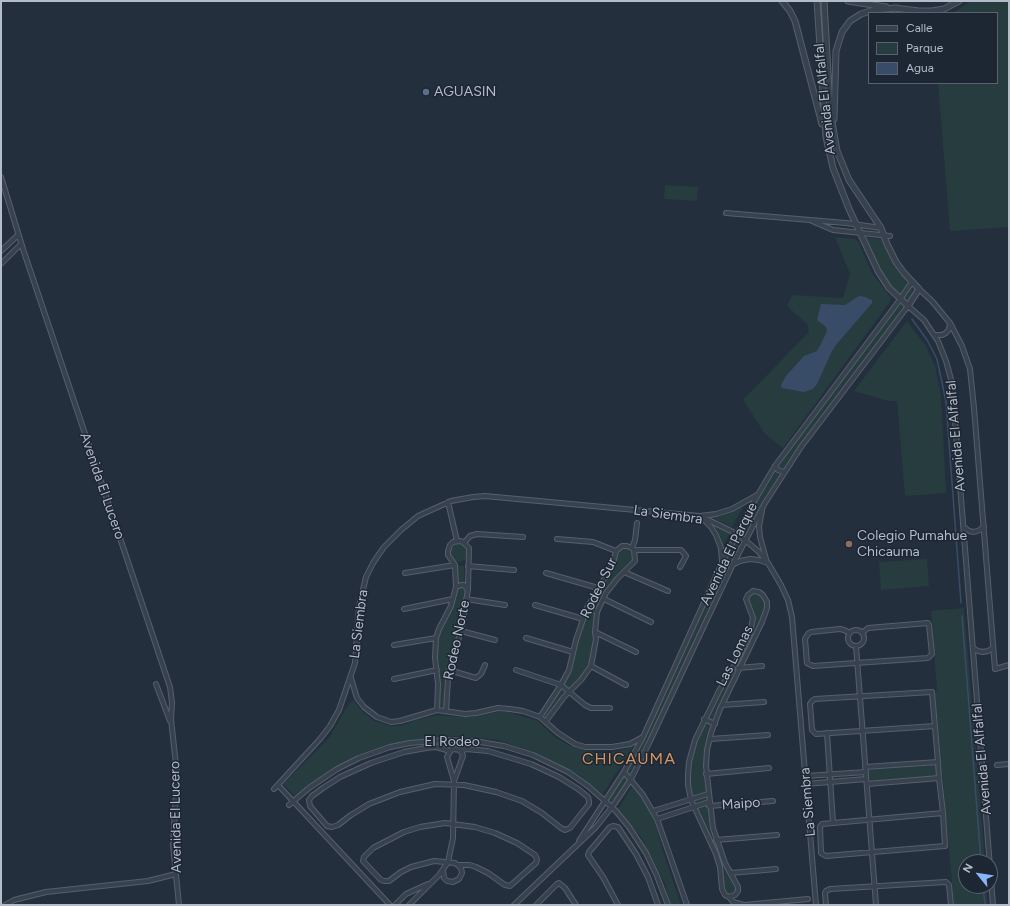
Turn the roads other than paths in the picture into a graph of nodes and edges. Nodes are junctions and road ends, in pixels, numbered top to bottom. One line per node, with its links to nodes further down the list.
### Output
1 (782, 1): 8 (street)
2 (817, 1): 8 (street, Avenida El Alfalfal)
3 (824, 1): 7 (street, Avenida El Alfalfal)
4 (848, 1): 6 (street)
5 (959, 1): 6 (street)
6 (897, 8): 7 (street)
7 (834, 134): 13 (street, Avenida El Alfalfal)
8 (826, 137): 12 (street, Avenida El Alfalfal)
9 (1, 177): 14 (street, Avenida El Lucero)
10 (726, 212): 11 (street)
11 (808, 220): 12 (street); 15 (street)
12 (856, 224): 13 (street); 15 (street, Avenida El Alfalfal)
13 (881, 228): 16 (street, Avenida El Alfalfal)
14 (18, 234): 18 (street, Avenida El Lucero); 19 (street)
15 (860, 234): 16 (street); 23 (street, Avenida El Alfalfal)
16 (883, 236): 17 (street); 21 (street, Avenida El Alfalfal)
17 (890, 236)
18 (21, 244): 20 (street); 114 (street, Avenida El Lucero)
19 (1, 251)
20 (1, 264)
21 (912, 282): 22 (street, Avenida El Alfalfal); 23 (street, Avenida El Parque)
22 (919, 289): 24 (street); 25 (street, Avenida El Alfalfal)
23 (900, 299): 24 (street, Avenida El Alfalfal); 27 (street, Avenida El Parque)
24 (908, 306): 26 (street, Avenida El Alfalfal); 28 (street, Avenida El Parque)
25 (950, 323): 26 (street); 38 (street, Avenida El Alfalfal)
26 (935, 335): 39 (street, Avenida El Alfalfal)
27 (844, 376): 28 (street); 29 (street, Avenida El Parque)
28 (851, 382): 30 (street, Avenida El Parque)
29 (793, 440): 30 (street); 31 (street, Avenida El Parque)
30 (801, 447): 32 (street, Avenida El Parque)
31 (775, 466): 32 (street); 33 (street, Avenida El Parque)
32 (784, 472): 35 (street, Avenida El Parque)
33 (758, 495): 36 (street); 40 (street, Avenida El Parque)
34 (448, 502): 36 (street, La Siembra); 44 (street); 95 (street, La Siembra)
35 (762, 507): 43 (street, Avenida El Parque); 49 (street)
36 (700, 516): 40 (street, La Siembra); 48 (street)
37 (637, 523): 46 (street)
38 (984, 526): 39 (street); 82 (street, Avenida El Alfalfal)
39 (963, 527): 81 (street, Avenida El Alfalfal)
40 (737, 534): 43 (street, La Siembra); 48 (street, Avenida El Parque)
41 (523, 537): 45 (street)
42 (557, 539): 47 (street)
43 (745, 540): 49 (street, La Siembra); 50 (street, Avenida El Parque)
44 (457, 541): 45 (street); 51 (street, Rodeo Norte)
45 (464, 543): 52 (street, Rodeo Norte)
46 (633, 549): 47 (street, Rodeo Sur); 53 (street); 55 (street, Rodeo Sur)
47 (616, 551): 59 (street, Rodeo Sur)
48 (722, 563): 118 (street, Avenida El Parque)
49 (768, 563): 50 (street); 130 (street, La Siembra)
50 (733, 564): 132 (street, Avenida El Parque)
51 (455, 565): 56 (street); 58 (street, Rodeo Norte)
52 (468, 566): 54 (street); 60 (street, Rodeo Norte)
53 (680, 567)
54 (514, 570)
55 (624, 572): 61 (street); 64 (street, Rodeo Sur)
56 (405, 573)
57 (546, 573): 59 (street)
58 (456, 587): 60 (street); 62 (street, Rodeo Norte)
59 (598, 588): 67 (street, Rodeo Sur)
60 (468, 589): 63 (street, Rodeo Norte)
61 (668, 591)
62 (453, 599): 68 (street); 76 (street, Rodeo Norte)
63 (466, 599): 65 (street); 72 (street, Rodeo Norte)
64 (604, 599): 69 (street, Rodeo Sur); 71 (street)
65 (505, 605)
66 (535, 605): 70 (street)
67 (587, 608): 69 (street); 70 (street, Rodeo Sur)
68 (404, 609)
69 (598, 612): 73 (street, Rodeo Sur)
70 (583, 619): 83 (street, Rodeo Sur)
71 (651, 622)
72 (461, 631): 78 (street); 93 (street, Rodeo Norte)
73 (595, 632): 84 (street); 88 (street, Rodeo Sur)
74 (850, 633): 75 (street); 80 (street); 85 (street)
75 (862, 633): 80 (street); 85 (street)
76 (436, 638): 79 (street); 92 (street, Rodeo Norte)
77 (526, 638): 83 (street)
78 (495, 640)
79 (394, 645)
80 (856, 646): 85 (street)
81 (973, 648): 82 (street); 184 (street, Avenida El Alfalfal)
82 (993, 648): 86 (street, Avenida El Alfalfal)
83 (573, 652): 100 (street, Rodeo Sur)
84 (636, 652)
85 (858, 663): 103 (street)
86 (1009, 664)
87 (485, 665): 93 (street)
88 (591, 666): 101 (street); 102 (street, Rodeo Sur)
89 (734, 666): 91 (street); 91 (street, Las Lomas); 110 (street, Las Lomas)
90 (762, 666): 91 (street)
91 (739, 668): 105 (street, Las Lomas)
92 (437, 670): 96 (street, Rodeo Norte); 98 (street)
93 (450, 670): 97 (street, Rodeo Norte)
94 (516, 670): 100 (street)
95 (351, 677): 107 (street, El Rodeo); 137 (street, La Siembra)
96 (438, 677): 97 (street); 107 (street, Rodeo Norte)
97 (448, 677): 108 (street, Rodeo Norte)
98 (394, 679)
99 (156, 684): 114 (street, Avenida El Lucero)
100 (561, 685): 102 (street); 109 (street, Rodeo Sur)
101 (626, 685)
102 (570, 691): 106 (street); 111 (street, Rodeo Sur)
103 (860, 696): 113 (street); 115 (street); 116 (street)
104 (764, 702): 105 (street)
105 (722, 705): 112 (street, Las Lomas)
106 (610, 708)
107 (437, 710): 108 (street, El Rodeo)
108 (446, 711): 109 (street, El Rodeo)
109 (540, 717): 111 (street, El Rodeo)
110 (704, 719): 112 (street); 140 (street, Las Lomas)
111 (546, 721): 118 (street, El Rodeo)
112 (715, 724): 119 (street, Las Lomas)
113 (935, 726): 115 (street); 122 (street)
114 (172, 730): 163 (street, Avenida El Lucero)
115 (863, 731): 116 (street); 126 (street)
116 (828, 733): 129 (street)
117 (768, 735): 119 (street)
118 (643, 737): 127 (street, Avenida El Parque)
119 (710, 739): 128 (street, Las Lomas)
120 (450, 751): 121 (street); 134 (street); 134 (street)
121 (460, 751): 134 (street); 134 (street)
122 (938, 762): 126 (street); 131 (street)
123 (1009, 764): 124 (street)
124 (997, 765)
125 (769, 768): 128 (street)
126 (866, 770): 129 (street); 133 (street)
127 (624, 772): 132 (street); 141 (street, Avenida El Parque)
128 (706, 774): 139 (street, Las Lomas)
129 (830, 775): 130 (street); 135 (street)
130 (806, 776): 136 (street, La Siembra)
131 (939, 778): 133 (street); 148 (street)
132 (631, 779): 146 (street, Avenida El Parque); 147 (street)
133 (866, 781): 135 (street); 150 (street)
134 (454, 782): 152 (street)
135 (830, 782): 136 (street); 151 (street)
136 (806, 784): 180 (street, La Siembra)
137 (278, 785): 138 (street, La Siembra); 143 (street)
138 (274, 789)
139 (708, 794): 140 (street); 144 (street, Las Lomas)
140 (691, 800): 145 (street, Las Lomas); 147 (street)
141 (605, 801): 143 (street, El Rodeo); 146 (street, El Rodeo); 155 (street, Avenida El Parque)
142 (773, 801): 144 (street, Maipo)
143 (291, 803): 170 (street)
144 (709, 804): 145 (street); 154 (street, Las Lomas)
145 (694, 807): 149 (street); 157 (street, Las Lomas)
146 (612, 808): 155 (street, Avenida El Parque); 178 (street, El Rodeo)
147 (653, 811): 149 (street)
148 (942, 813): 150 (street); 156 (street)
149 (657, 819): 179 (street)
150 (869, 820): 151 (street); 156 (street)
151 (833, 823): 156 (street)
152 (453, 824): 158 (street); 158 (street); 159 (street)
153 (777, 834): 154 (street)
154 (716, 840): 157 (street, Las Lomas)
155 (576, 844): 173 (street, Avenida El Parque)
156 (872, 852): 165 (street)
157 (718, 853): 162 (street, Las Lomas); 166 (street, Las Lomas)
158 (448, 862): 159 (street); 161 (street)
159 (458, 865): 161 (street)
160 (776, 869): 162 (street)
161 (442, 870): 164 (street)
162 (731, 873): 166 (street, Las Lomas)
163 (176, 874): 168 (street); 169 (street, Avenida El Lucero)
164 (432, 882): 171 (street); 172 (street)
165 (874, 887): 181 (street); 182 (street); 183 (street)
166 (729, 897): 167 (street)
167 (808, 899)
168 (5, 905)
169 (179, 905)
170 (390, 905)
171 (395, 905)
172 (409, 905)
173 (514, 905)
174 (536, 905): 175 (street)
175 (576, 905)
176 (618, 905): 177 (street)
177 (658, 905)
178 (668, 905)
179 (687, 905)
180 (816, 905)
181 (826, 905)
182 (876, 905)
183 (951, 905)
184 (994, 905)

